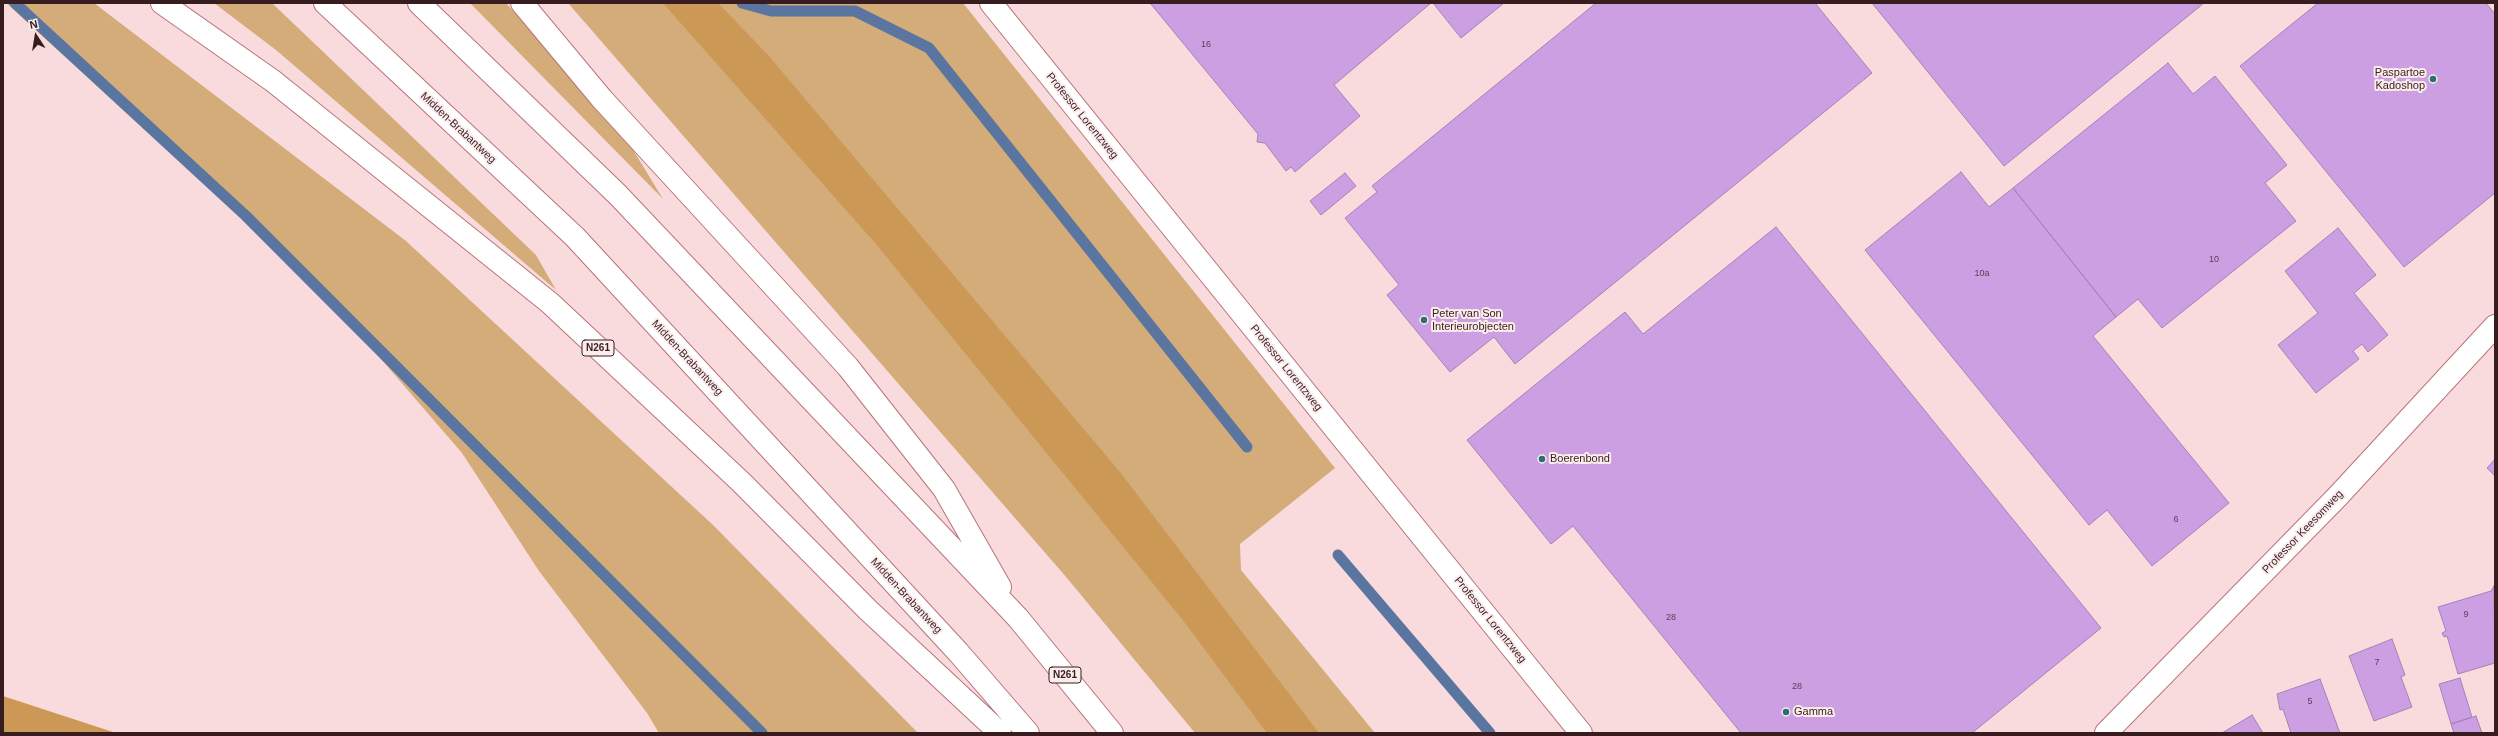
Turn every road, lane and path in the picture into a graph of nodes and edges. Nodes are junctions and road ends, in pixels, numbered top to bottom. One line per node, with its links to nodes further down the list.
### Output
1 (162, 3): 8 (main road, N261)
2 (325, 3): 9 (main road, Midden-Brabantweg)
3 (419, 3): 7 (main road, N261)
4 (522, 3): 7 (main road, N261)
5 (991, 3): 11 (main road, Professor Lorentzweg)
6 (2495, 326): 12 (main road, Professor Keesomweg)
7 (1018, 618): 10 (main road, N261)
8 (1000, 733)
9 (1028, 733)
10 (1112, 733)
11 (1582, 733)
12 (2106, 733)

